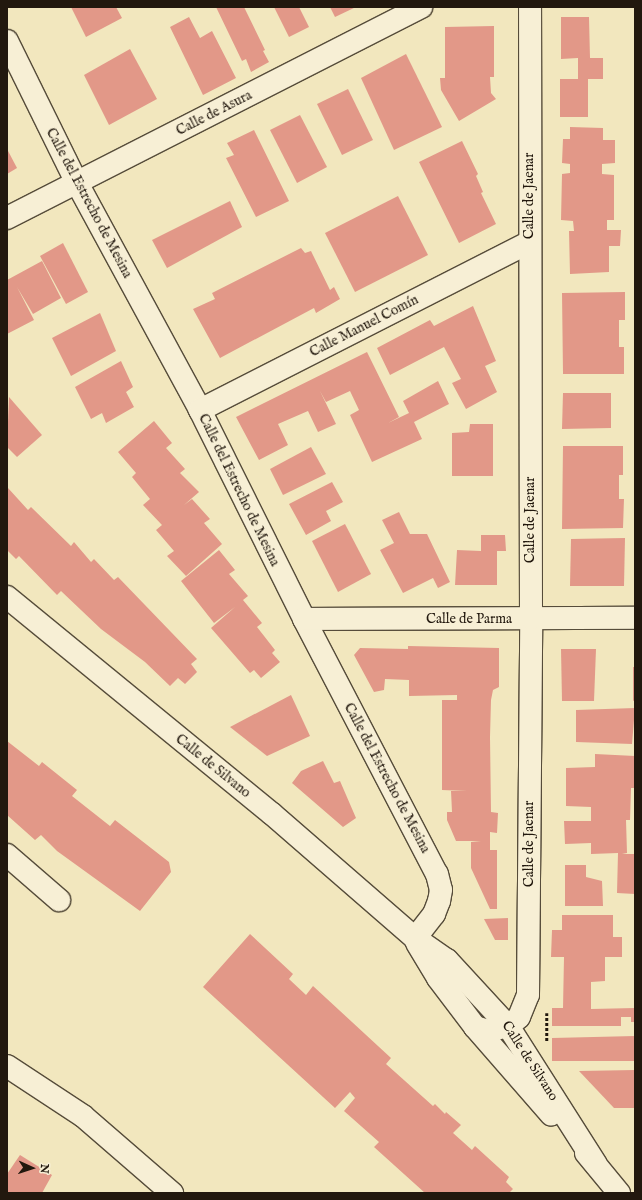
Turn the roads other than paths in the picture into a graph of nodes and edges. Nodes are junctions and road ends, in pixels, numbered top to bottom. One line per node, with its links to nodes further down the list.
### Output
1 (421, 7): 4 (street, Calle de Asura)
2 (530, 7): 6 (street, Calle de Jaenar)
3 (7, 42): 4 (street, Calle del Estrecho de Mesina)
4 (77, 183): 5 (street, Calle de Asura); 7 (street, Calle del Estrecho de Mesina)
5 (7, 218)
6 (528, 243): 7 (street, Calle Manuel Comín); 9 (street, Calle de Jaenar)
7 (200, 410): 11 (street, Calle del Estrecho de Mesina)
8 (7, 597): 14 (street, Calle de Silvano)
9 (531, 618): 10 (street, Calle de Parma); 11 (street, Calle de Parma); 15 (street, Calle de Jaenar)
10 (635, 618)
11 (304, 619): 14 (street, Calle del Estrecho de Mesina)
12 (7, 856): 13 (street)
13 (59, 900)
14 (415, 938): 15 (street, Calle de Silvano); 16 (street, Calle de Silvano)
15 (508, 1026): 16 (street); 18 (street, Calle de Silvano)
16 (475, 1027): 18 (street, Calle de Silvano)
17 (7, 1066): 19 (street)
18 (596, 1164): 21 (street, Calle de Silvano)
19 (151, 1185): 20 (street)
20 (172, 1193)
21 (619, 1193)

